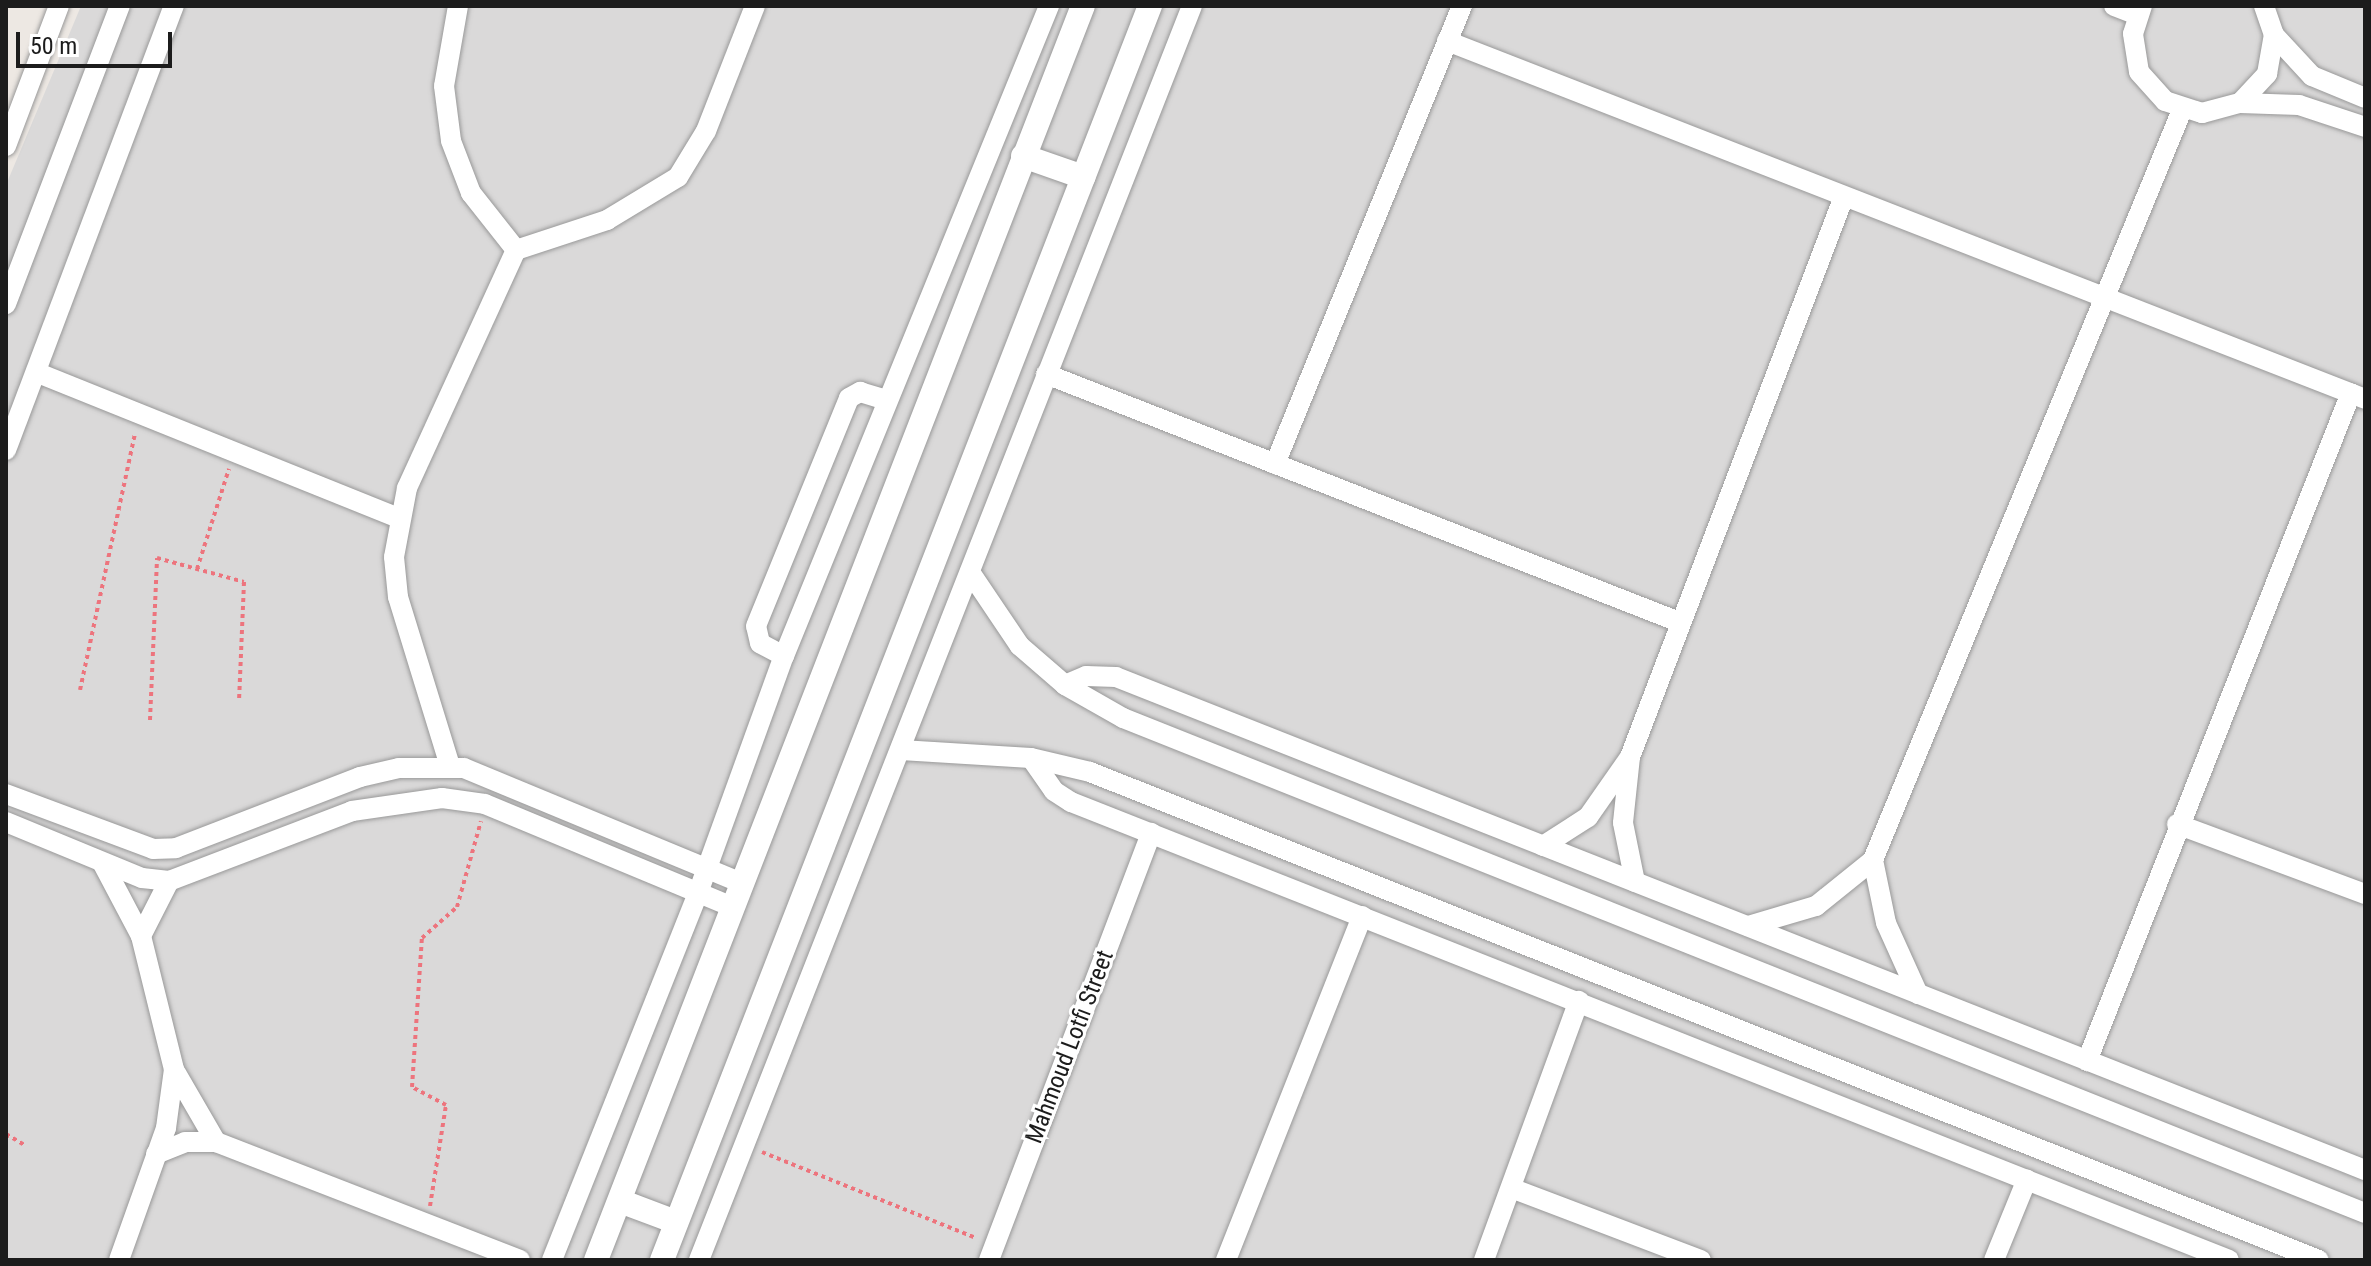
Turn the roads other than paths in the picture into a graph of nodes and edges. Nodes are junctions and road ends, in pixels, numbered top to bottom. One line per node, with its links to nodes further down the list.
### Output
1 (59, 6): 20 (street)
2 (120, 6): 25 (street)
3 (174, 6): 28 (street)
4 (458, 6): 24 (street)
5 (755, 6): 24 (street)
6 (1049, 6): 31 (street)
7 (1083, 6): 21 (street)
8 (1150, 6): 22 (street)
9 (1192, 6): 29 (street)
10 (1462, 6): 15 (street)
11 (2114, 6): 13 (street)
12 (2264, 6): 14 (street)
13 (2140, 10): 18 (street)
14 (2274, 35): 16 (street); 17 (street)
15 (1447, 41): 23 (street); 33 (street)
16 (2365, 98)
17 (2240, 103): 18 (street); 19 (street)
18 (2182, 110): 26 (street)
19 (2365, 127)
20 (6, 146)
21 (1023, 156): 22 (street); 57 (street)
22 (1083, 177): 75 (street)
23 (1843, 199): 26 (street); 36 (street)
24 (516, 250): 34 (street)
25 (15, 252): 27 (street)
26 (2104, 299): 30 (street); 52 (street)
27 (6, 304)
28 (38, 373): 32 (street); 34 (street)
29 (1046, 374): 33 (street); 35 (street)
30 (2358, 396): 48 (street)
31 (887, 400): 37 (street); 37 (street)
32 (6, 450)
33 (1275, 464): 36 (street)
34 (398, 518): 42 (street)
35 (970, 572): 38 (street); 39 (street)
36 (1679, 622): 40 (street)
37 (784, 656): 54 (street)
38 (1065, 685): 51 (street); 74 (street)
39 (901, 750): 41 (street); 82 (street)
40 (1630, 757): 51 (street); 56 (street)
41 (1031, 758): 49 (street); 88 (street)
42 (450, 766): 43 (street); 54 (street)
43 (319, 792): 45 (street); 46 (street)
44 (6, 794): 45 (street)
45 (256, 816): 50 (street)
46 (330, 820): 50 (street); 58 (street)
47 (6, 822): 53 (street)
48 (2177, 824): 59 (street); 66 (street)
49 (1151, 833): 61 (street); 76 (street, Mahmoud Lotfi Street)
50 (266, 845): 55 (street)
51 (1543, 846): 56 (street)
52 (1873, 860): 62 (street); 64 (street)
53 (103, 864): 55 (street); 63 (street)
54 (708, 869): 57 (street); 58 (street)
55 (169, 881): 63 (street)
56 (1635, 882): 62 (street)
57 (742, 883): 60 (street)
58 (698, 893): 60 (street); 79 (street)
59 (2365, 894)
60 (732, 907): 73 (street)
61 (1362, 916): 65 (street); 83 (street)
62 (1746, 926): 64 (street)
63 (141, 936): 67 (street)
64 (1918, 994): 66 (street)
65 (1579, 1001): 71 (street); 72 (street)
66 (2087, 1061): 70 (street)
67 (174, 1069): 68 (street); 69 (street)
68 (216, 1142): 69 (street); 78 (street)
69 (156, 1154): 77 (street)
70 (2365, 1170)
71 (2027, 1179): 86 (street); 87 (street)
72 (1511, 1188): 84 (street); 85 (street)
73 (620, 1201): 75 (street); 80 (street)
74 (2365, 1213)
75 (676, 1222): 81 (street)
76 (992, 1253)
77 (119, 1260)
78 (520, 1260)
79 (552, 1260)
80 (596, 1260)
81 (662, 1260)
82 (699, 1260)
83 (1226, 1260)
84 (1484, 1260)
85 (1701, 1260)
86 (1994, 1260)
87 (2229, 1260)
88 (2319, 1260)

